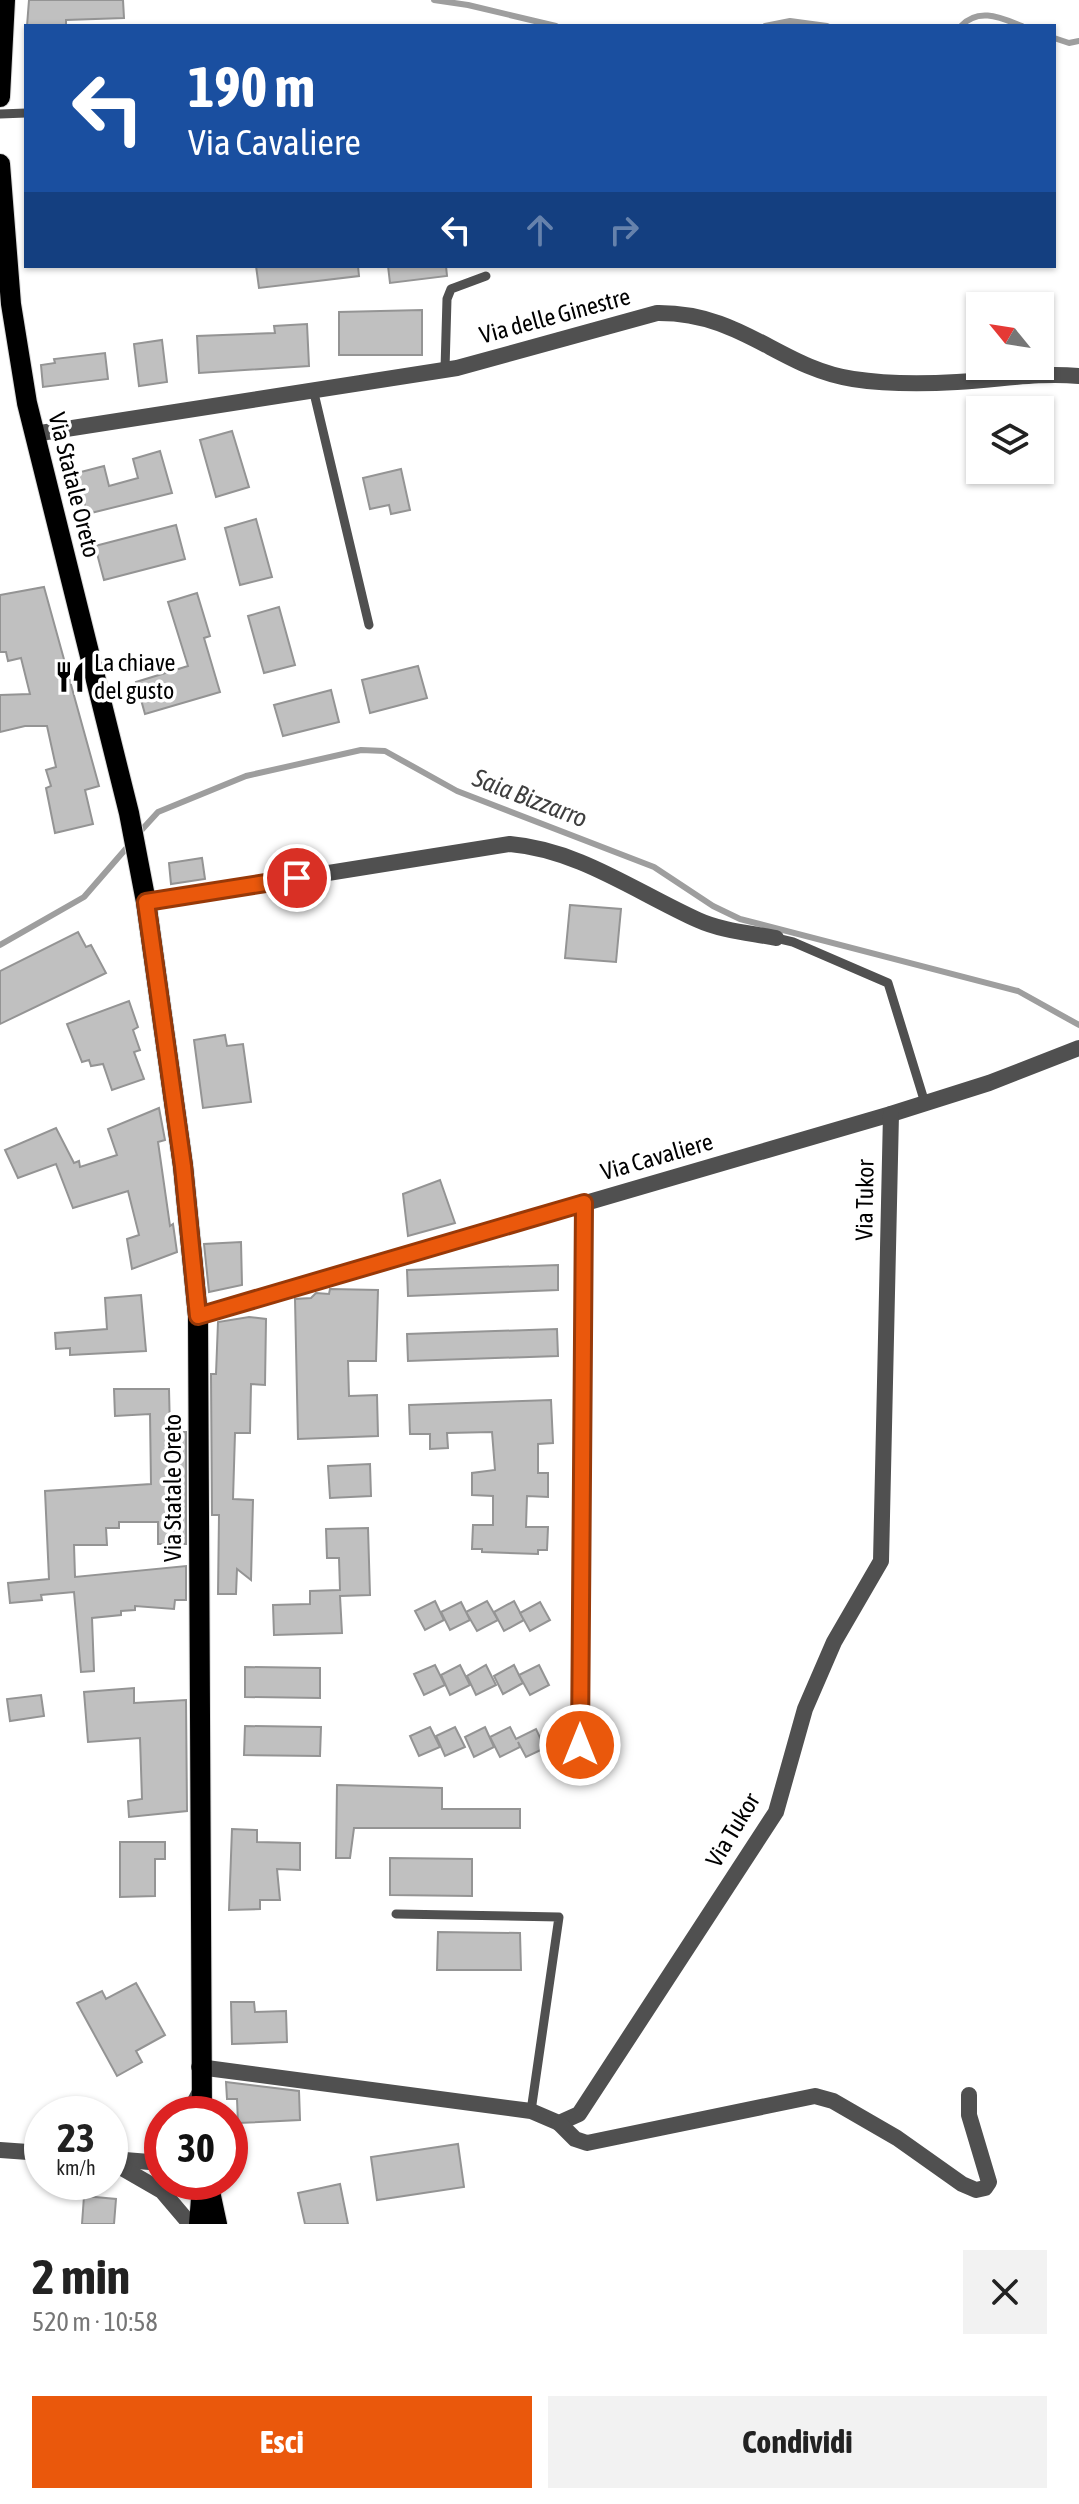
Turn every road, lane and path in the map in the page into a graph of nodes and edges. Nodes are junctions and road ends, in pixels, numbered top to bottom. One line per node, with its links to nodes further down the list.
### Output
1 (5, 0): 2 (main road)
2 (0, 97)
3 (24, 113): 4 (lane)
4 (0, 114)
5 (0, 164): 10 (main road, Via Statale Oreto)
6 (486, 276): 7 (lane)
7 (445, 369): 8 (street, Via delle Ginestre); 9 (street, Via delle Ginestre)
8 (1079, 376)
9 (313, 389): 10 (street, Via delle Ginestre); 11 (lane)
10 (34, 434): 12 (main road, Via Statale Oreto)
11 (369, 625)
12 (146, 902): 13 (street); 18 (main road, Via Statale Oreto)
13 (776, 938): 15 (lane)
14 (1079, 1048): 15 (street, Via Cavaliere)
15 (925, 1103): 16 (street, Via Cavaliere)
16 (891, 1114): 17 (street, Via Cavaliere); 27 (street, Via Tukor)
17 (584, 1203): 18 (street, Via Cavaliere); 19 (street)
18 (198, 1316): 21 (main road, Via Statale Oreto)
19 (580, 1745)
20 (396, 1914): 26 (lane)
21 (199, 2067): 22 (main road, Via Statale Oreto); 26 (street)
22 (201, 2090): 24 (street); 25 (main road, Via Statale Oreto)
23 (969, 2095): 27 (street)
24 (198, 2096)
25 (201, 2096)
26 (531, 2111): 27 (street)
27 (559, 2123)
28 (0, 2150): 29 (street)
29 (24, 2152)
30 (128, 2161): 31 (street)
31 (144, 2161)
32 (128, 2171): 35 (street)
33 (202, 2200): 36 (main road)
34 (210, 2200): 37 (main road)
35 (190, 2224)
36 (199, 2224)
37 (217, 2224)

